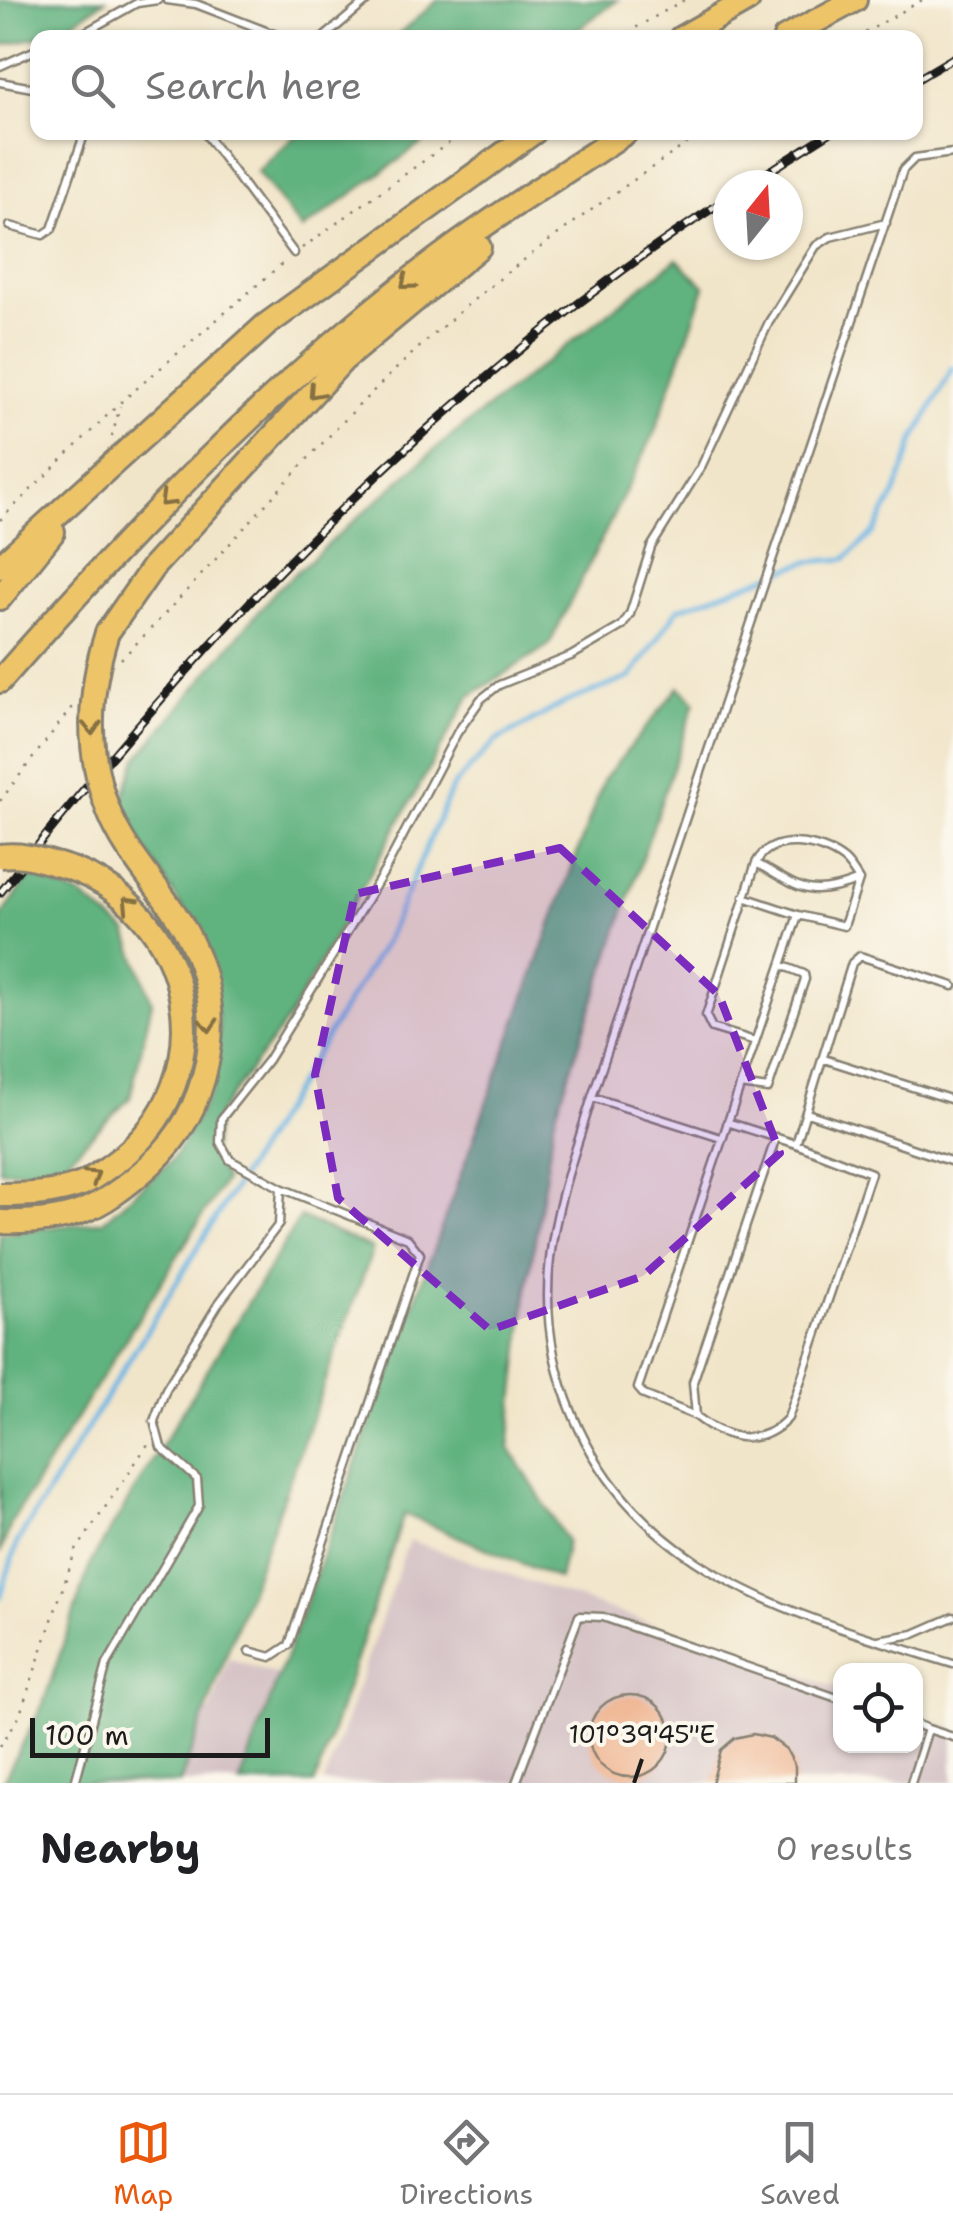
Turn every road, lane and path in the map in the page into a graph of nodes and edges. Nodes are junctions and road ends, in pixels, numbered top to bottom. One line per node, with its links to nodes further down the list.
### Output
1 (158, 0): 8 (lane)
2 (167, 0): 9 (lane)
3 (368, 0): 10 (lane)
4 (684, 0): 11 (path)
5 (748, 0): 12 (highway)
6 (855, 0): 13 (highway)
7 (922, 0): 14 (path)
8 (88, 30)
9 (263, 30)
10 (332, 30)
11 (632, 30)
12 (695, 30)
13 (799, 30)
14 (870, 30)
15 (30, 52): 16 (lane)
16 (0, 66)
17 (0, 82): 18 (lane)
18 (30, 88)
19 (81, 140): 28 (lane)
20 (210, 140): 29 (lane)
21 (453, 140): 29 (path)
22 (523, 140): 31 (highway)
23 (614, 140): 26 (highway)
24 (693, 140): 35 (path)
25 (953, 153): 27 (lane)
26 (573, 167): 36 (highway, one-way to 36); 59 (highway, one-way to 59, bridge)
27 (886, 223): 49 (lane); 57 (lane)
28 (10, 226)
29 (294, 254): 30 (path)
30 (121, 402): 31 (path); 32 (path)
31 (105, 467): 33 (highway); 34 (highway)
32 (0, 520)
33 (0, 566)
34 (0, 598)
35 (118, 662)
36 (0, 680)
37 (76, 703): 38 (path)
38 (0, 801)
39 (0, 856): 58 (highway, one-way to 39, bridge)
40 (756, 864): 41 (lane); 41 (lane); 42 (lane)
41 (859, 880): 43 (lane)
42 (744, 897): 43 (lane); 46 (lane)
43 (798, 914): 44 (lane)
44 (781, 965): 46 (lane); 48 (lane)
45 (953, 986): 47 (lane)
46 (755, 1041): 48 (lane)
47 (824, 1059): 50 (lane); 51 (lane)
48 (740, 1085): 52 (lane)
49 (592, 1097): 54 (lane); 63 (lane)
50 (953, 1100)
51 (807, 1113): 55 (lane); 56 (lane)
52 (727, 1122): 53 (lane); 54 (lane)
53 (776, 1137): 55 (lane); 60 (lane)
54 (721, 1138): 60 (lane)
55 (796, 1144): 60 (lane)
56 (953, 1162)
57 (281, 1188): 61 (lane); 64 (lane)
58 (0, 1195)
59 (0, 1222)
60 (696, 1416)
61 (155, 1435): 70 (path); 71 (lane)
62 (953, 1617): 63 (lane)
63 (877, 1640): 65 (lane)
64 (249, 1651)
65 (953, 1664)
66 (833, 1697): 72 (lane)
67 (923, 1727): 68 (lane)
68 (928, 1729): 69 (lane); 73 (lane)
69 (953, 1737)
70 (0, 1746)
71 (75, 1783)
72 (516, 1783)
73 (911, 1783)

